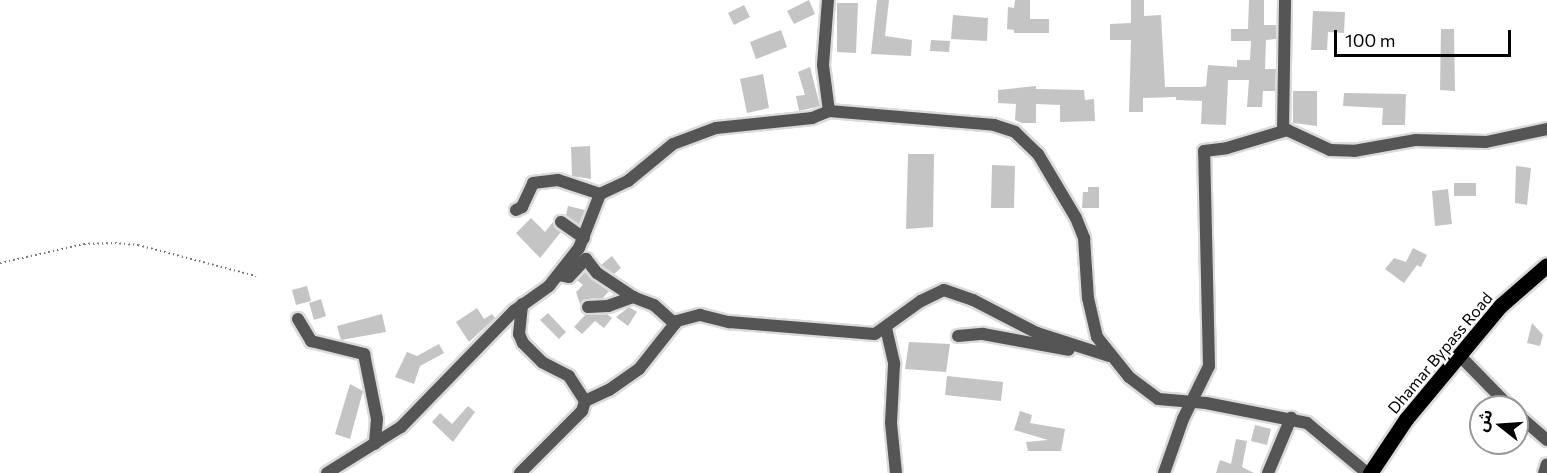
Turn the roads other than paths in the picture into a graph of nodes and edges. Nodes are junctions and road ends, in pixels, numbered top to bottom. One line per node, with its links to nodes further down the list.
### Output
1 (828, 0): 3 (street)
2 (1285, 0): 5 (street)
3 (830, 111): 6 (street); 20 (street)
4 (1547, 129): 5 (street)
5 (1284, 130): 23 (street)
6 (600, 194): 7 (street); 9 (street)
7 (516, 210)
8 (561, 222): 9 (street)
9 (584, 238): 11 (street)
10 (1547, 265): 19 (main road, Dhamar Bypass Road)
11 (559, 275): 12 (street); 13 (street)
12 (633, 297): 14 (street); 16 (street)
13 (522, 304): 22 (street); 27 (street)
14 (588, 307)
15 (298, 319): 27 (street)
16 (675, 324): 17 (street); 22 (street)
17 (886, 328): 20 (street); 31 (street)
18 (958, 336): 20 (street)
19 (1459, 355): 21 (street); 34 (main road, Dhamar Bypass Road)
20 (1109, 356): 23 (street)
21 (1498, 395)
22 (585, 401): 30 (street)
23 (1190, 404): 24 (street); 32 (street)
24 (1291, 418): 33 (street); 34 (street)
25 (1529, 424): 26 (street)
26 (1547, 440)
27 (375, 444): 29 (street)
28 (1547, 464): 35 (street)
29 (327, 473)
30 (520, 473)
31 (896, 473)
32 (1164, 473)
33 (1268, 473)
34 (1368, 473)
35 (1544, 473)

